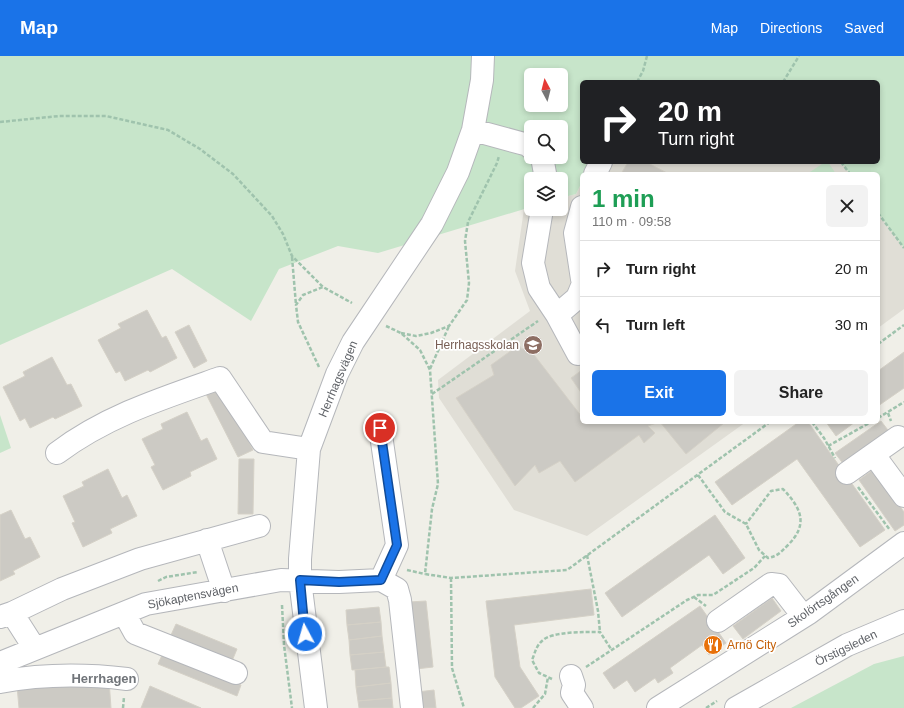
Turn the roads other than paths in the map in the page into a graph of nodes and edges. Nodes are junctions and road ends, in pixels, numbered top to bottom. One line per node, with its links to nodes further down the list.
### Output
1 (483, 56): 2 (street, Herrhagsvägen)
2 (473, 130): 3 (street); 12 (street, Herrhagsvägen)
3 (524, 144)
4 (580, 214): 6 (street)
5 (541, 216): 8 (street)
6 (580, 266)
7 (580, 291): 8 (street)
8 (556, 312): 9 (street)
9 (578, 354)
10 (380, 428): 21 (street)
11 (898, 436): 14 (street)
12 (309, 449): 13 (street); 20 (street, Herrhagsvägen)
13 (58, 453)
14 (874, 455): 15 (street); 16 (street)
15 (847, 473)
16 (904, 496)
17 (259, 526): 18 (street)
18 (207, 540): 22 (street); 24 (street)
19 (904, 543): 25 (street, Skolörtsgången)
20 (300, 580): 21 (street, Sjökaptensvägen); 22 (street, Sjökaptensvägen); 36 (street, Herrhagsvägen)
21 (381, 580): 37 (street)
22 (224, 591): 23 (street, Sjökaptensvägen)
23 (124, 613): 29 (street, Sjökaptensvägen); 31 (street)
24 (6, 615): 29 (street)
25 (803, 616): 26 (street); 39 (street, Skolörtsgången)
26 (718, 620)
27 (904, 621): 34 (street, Örstigsleden)
28 (904, 634): 34 (street, Örstigsleden)
29 (35, 649): 30 (street, Sjökaptensvägen)
30 (0, 663)
31 (236, 673)
32 (572, 676): 38 (street)
33 (127, 678): 35 (street)
34 (790, 678): 40 (street, Örstigsleden)
35 (0, 682)
36 (316, 708)
37 (412, 708)
38 (582, 708)
39 (658, 708)
40 (736, 708)

